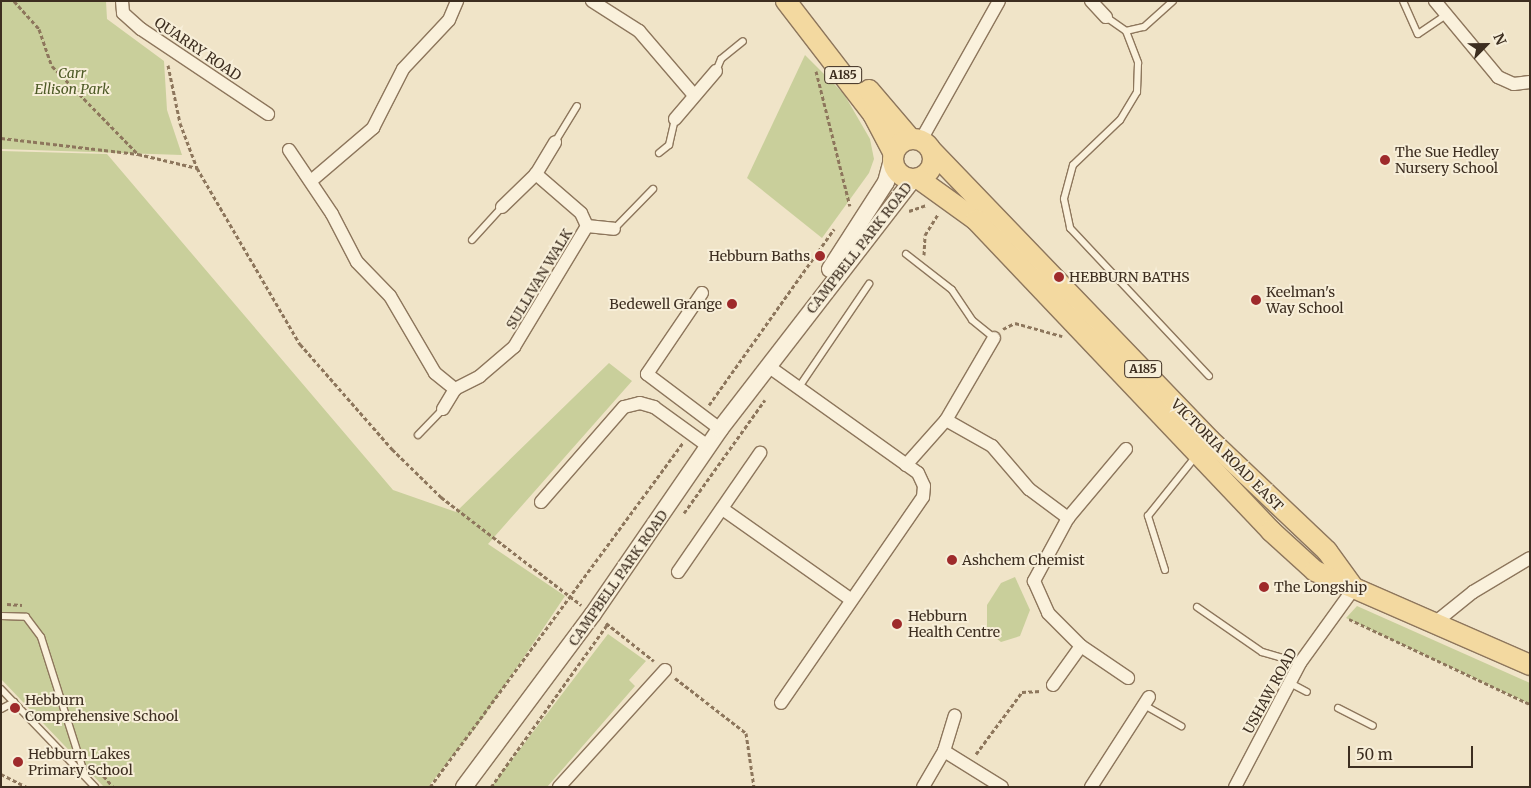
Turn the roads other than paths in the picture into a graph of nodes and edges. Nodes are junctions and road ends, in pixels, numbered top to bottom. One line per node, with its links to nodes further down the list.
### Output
1 (122, 1): 18 (street, QUARRY ROAD)
2 (457, 1): 27 (street)
3 (592, 1): 16 (street)
4 (788, 1): 21 (main road, VICTORIA ROAD EAST / A185); 24 (main road, VICTORIA ROAD EAST / A185)
5 (999, 1): 21 (street)
6 (1091, 1): 11 (street)
7 (1173, 1): 12 (lane)
8 (1403, 1): 10 (lane)
9 (1435, 1): 10 (street)
10 (1445, 16): 15 (street)
11 (1106, 17): 12 (lane)
12 (1126, 31): 38 (lane)
13 (743, 41): 14 (lane)
14 (716, 71): 16 (street)
15 (1530, 82)
16 (693, 94): 19 (street)
17 (576, 106): 20 (lane)
18 (268, 114)
19 (675, 119): 23 (lane)
20 (555, 142): 25 (street)
21 (921, 143): 24 (main road); 26 (main road); 46 (main road, VICTORIA ROAD EAST / A185)
22 (289, 150): 27 (street)
23 (659, 153)
24 (893, 156): 26 (main road, VICTORIA ROAD EAST); 37 (street, CAMPBELL PARK ROAD)
25 (536, 174): 29 (street); 30 (street, SULLIVAN WALK)
26 (916, 179): 37 (street, CAMPBELL PARK ROAD); 46 (main road, VICTORIA ROAD EAST / A185)
27 (311, 181): 40 (street)
28 (653, 189): 31 (lane)
29 (502, 207): 32 (lane)
30 (587, 226): 31 (street); 40 (street, SULLIVAN WALK)
31 (614, 229)
32 (472, 240)
33 (906, 254): 36 (lane)
34 (869, 284): 39 (lane)
35 (702, 293): 43 (street)
36 (994, 338): 42 (street)
37 (768, 366): 39 (street); 43 (street, CAMPBELL PARK ROAD)
38 (1209, 376)
39 (799, 388): 49 (street)
40 (455, 389): 41 (street)
41 (443, 409): 44 (lane)
42 (946, 420): 49 (street); 52 (street)
43 (720, 429): 45 (street, CAMPBELL PARK ROAD)
44 (418, 435)
45 (709, 447): 50 (street); 81 (street, CAMPBELL PARK ROAD)
46 (1204, 447): 54 (lane); 56 (main road, VICTORIA ROAD EAST / A185)
47 (1126, 449): 52 (street)
48 (760, 453): 51 (street)
49 (906, 465): 57 (street)
50 (541, 502)
51 (724, 510): 55 (street); 57 (street)
52 (1068, 518): 61 (street)
53 (1530, 558): 60 (street)
54 (1165, 570)
55 (678, 572)
56 (1354, 588): 60 (main road); 62 (street, USHAW ROAD)
57 (850, 598): 72 (street)
58 (1197, 607): 62 (lane)
59 (1, 616): 79 (lane)
60 (1437, 621): 63 (main road)
61 (1081, 646): 65 (street); 67 (street)
62 (1300, 664): 66 (street, USHAW ROAD)
63 (1530, 664)
64 (665, 670): 82 (street)
65 (1128, 678)
66 (1290, 683): 69 (lane); 86 (street, USHAW ROAD)
67 (1053, 685)
68 (1, 690): 71 (lane)
69 (1307, 692)
70 (1146, 701): 76 (lane); 85 (street)
71 (14, 702): 74 (lane); 79 (lane)
72 (781, 703)
73 (1338, 708): 77 (lane)
74 (1, 709)
75 (955, 716): 78 (street)
76 (1181, 726)
77 (1373, 726)
78 (944, 751): 83 (street); 84 (street)
79 (85, 776): 80 (lane)
80 (95, 787)
81 (464, 787)
82 (560, 787)
83 (923, 787)
84 (1002, 787)
85 (1091, 787)
86 (1235, 787)

